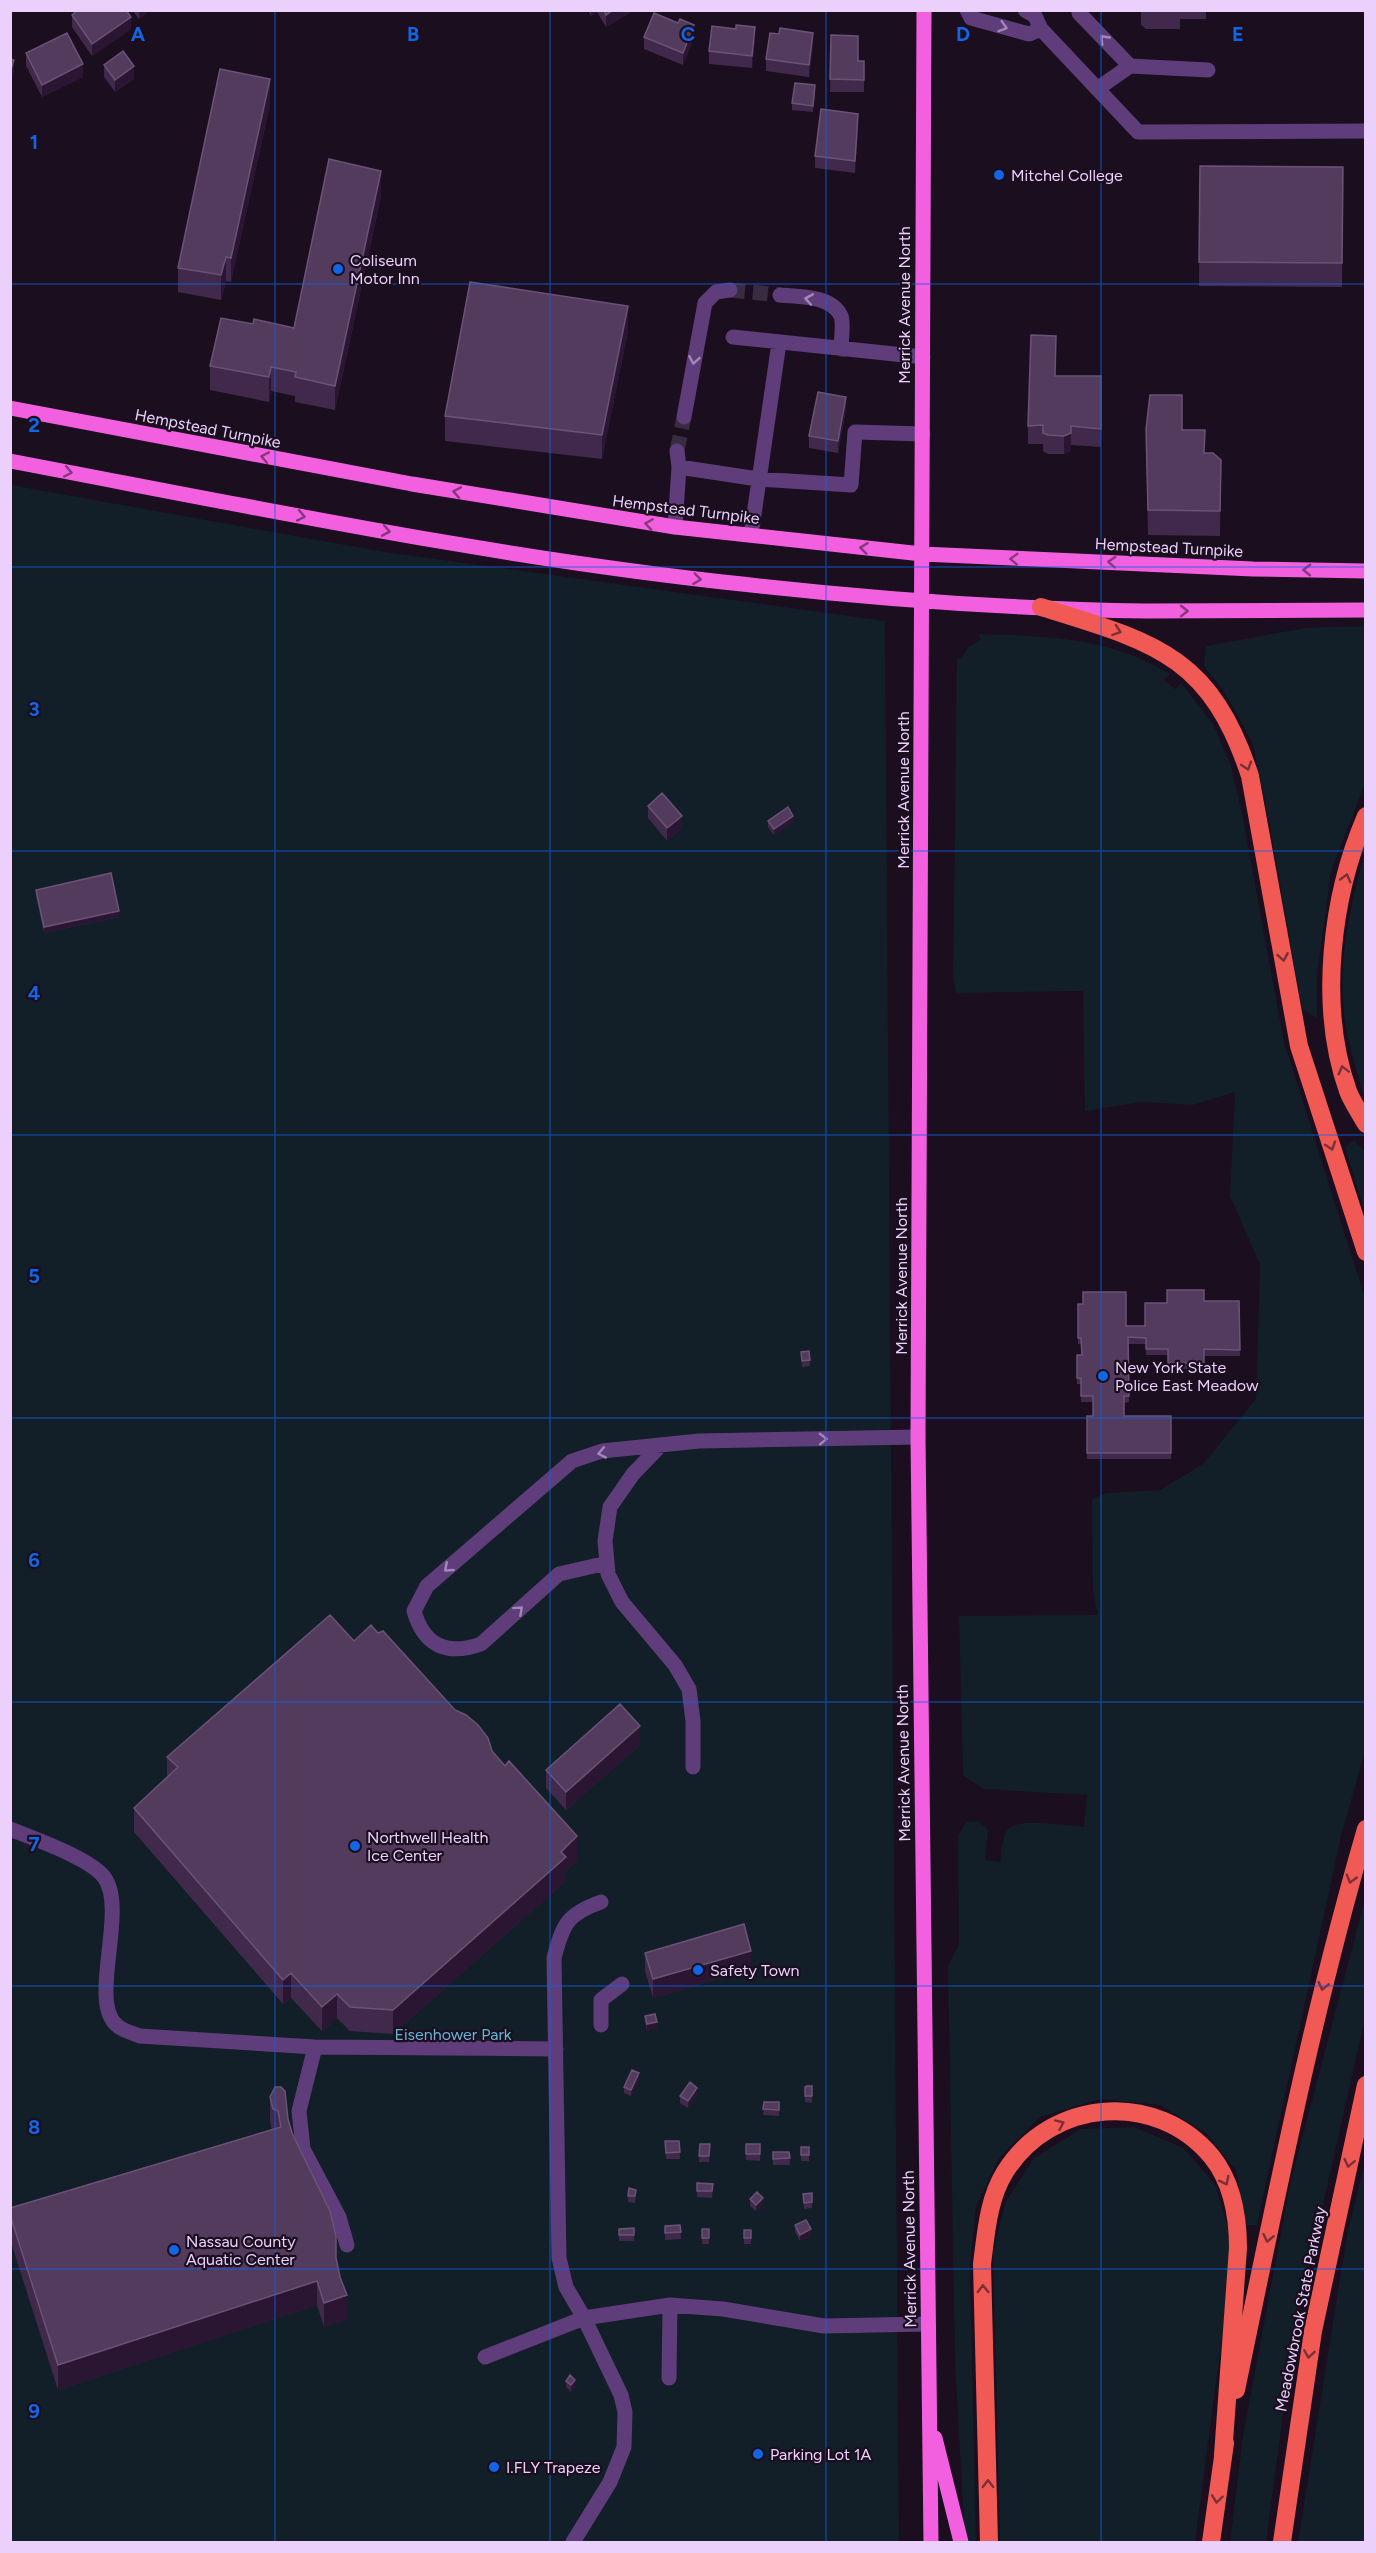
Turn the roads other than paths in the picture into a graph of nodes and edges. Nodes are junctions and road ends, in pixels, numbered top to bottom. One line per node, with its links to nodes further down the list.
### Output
1 (924, 10): 15 (main road, Merrick Avenue North)
2 (968, 10): 5 (lane, one-way to 5)
3 (1025, 10): 5 (lane)
4 (1079, 13): 6 (lane, one-way to 4)
5 (1041, 29): 8 (lane)
6 (1130, 66): 7 (lane); 8 (lane)
7 (1208, 70)
8 (1097, 89): 9 (lane)
9 (1365, 131)
10 (730, 290): 17 (lane, one-way to 17)
11 (780, 295): 14 (lane, one-way to 11)
12 (732, 337): 13 (lane)
13 (779, 343): 14 (lane); 22 (lane)
14 (842, 349): 15 (lane)
15 (922, 357): 18 (main road, Merrick Avenue North)
16 (10, 408): 23 (main road, Hempstead Turnpike, one-way to 16)
17 (684, 417)
18 (923, 434): 22 (lane); 25 (main road, Merrick Avenue North)
19 (677, 451): 21 (lane)
20 (10, 461): 27 (main road, one-way to 27)
21 (679, 467): 22 (lane); 23 (lane)
22 (758, 479): 24 (lane)
23 (675, 527): 24 (main road, Hempstead Turnpike)
24 (750, 536): 25 (main road, Hempstead Turnpike, one-way to 24)
25 (922, 554): 26 (main road, Hempstead Turnpike, one-way to 25); 27 (main road, Merrick Avenue North)
26 (1365, 571)
27 (922, 600): 28 (main road); 33 (main road, Merrick Avenue North)
28 (1041, 607): 29 (main road, one-way to 29); 32 (highway, one-way to 32)
29 (1365, 610)
30 (1365, 816): 31 (highway, one-way to 30)
31 (1365, 1124)
32 (1365, 1251)
33 (918, 1437): 34 (lane, one-way to 33); 48 (main road, Merrick Avenue North)
34 (660, 1446): 35 (lane); 35 (lane, one-way to 35)
35 (607, 1563): 36 (lane)
36 (693, 1767)
37 (10, 1829): 42 (lane)
38 (1365, 1829): 52 (highway, one-way to 52)
39 (601, 1902): 43 (lane)
40 (622, 1984): 41 (lane)
41 (602, 2025)
42 (315, 2047): 43 (lane); 45 (lane)
43 (556, 2049): 47 (lane)
44 (1365, 2085): 58 (highway, Meadowbrook State Parkway, one-way to 58)
45 (347, 2245)
46 (670, 2305): 47 (lane); 48 (lane); 50 (lane)
47 (584, 2318): 49 (lane); 53 (lane)
48 (927, 2324): 51 (main road, Merrick Avenue North)
49 (485, 2357)
50 (669, 2378)
51 (928, 2412): 54 (main road, Merrick Avenue North); 55 (main road)
52 (1223, 2455): 56 (highway, one-way to 52); 57 (highway, one-way to 57)
53 (576, 2541)
54 (931, 2542)
55 (961, 2542)
56 (989, 2542)
57 (1211, 2542)
58 (1282, 2542)

